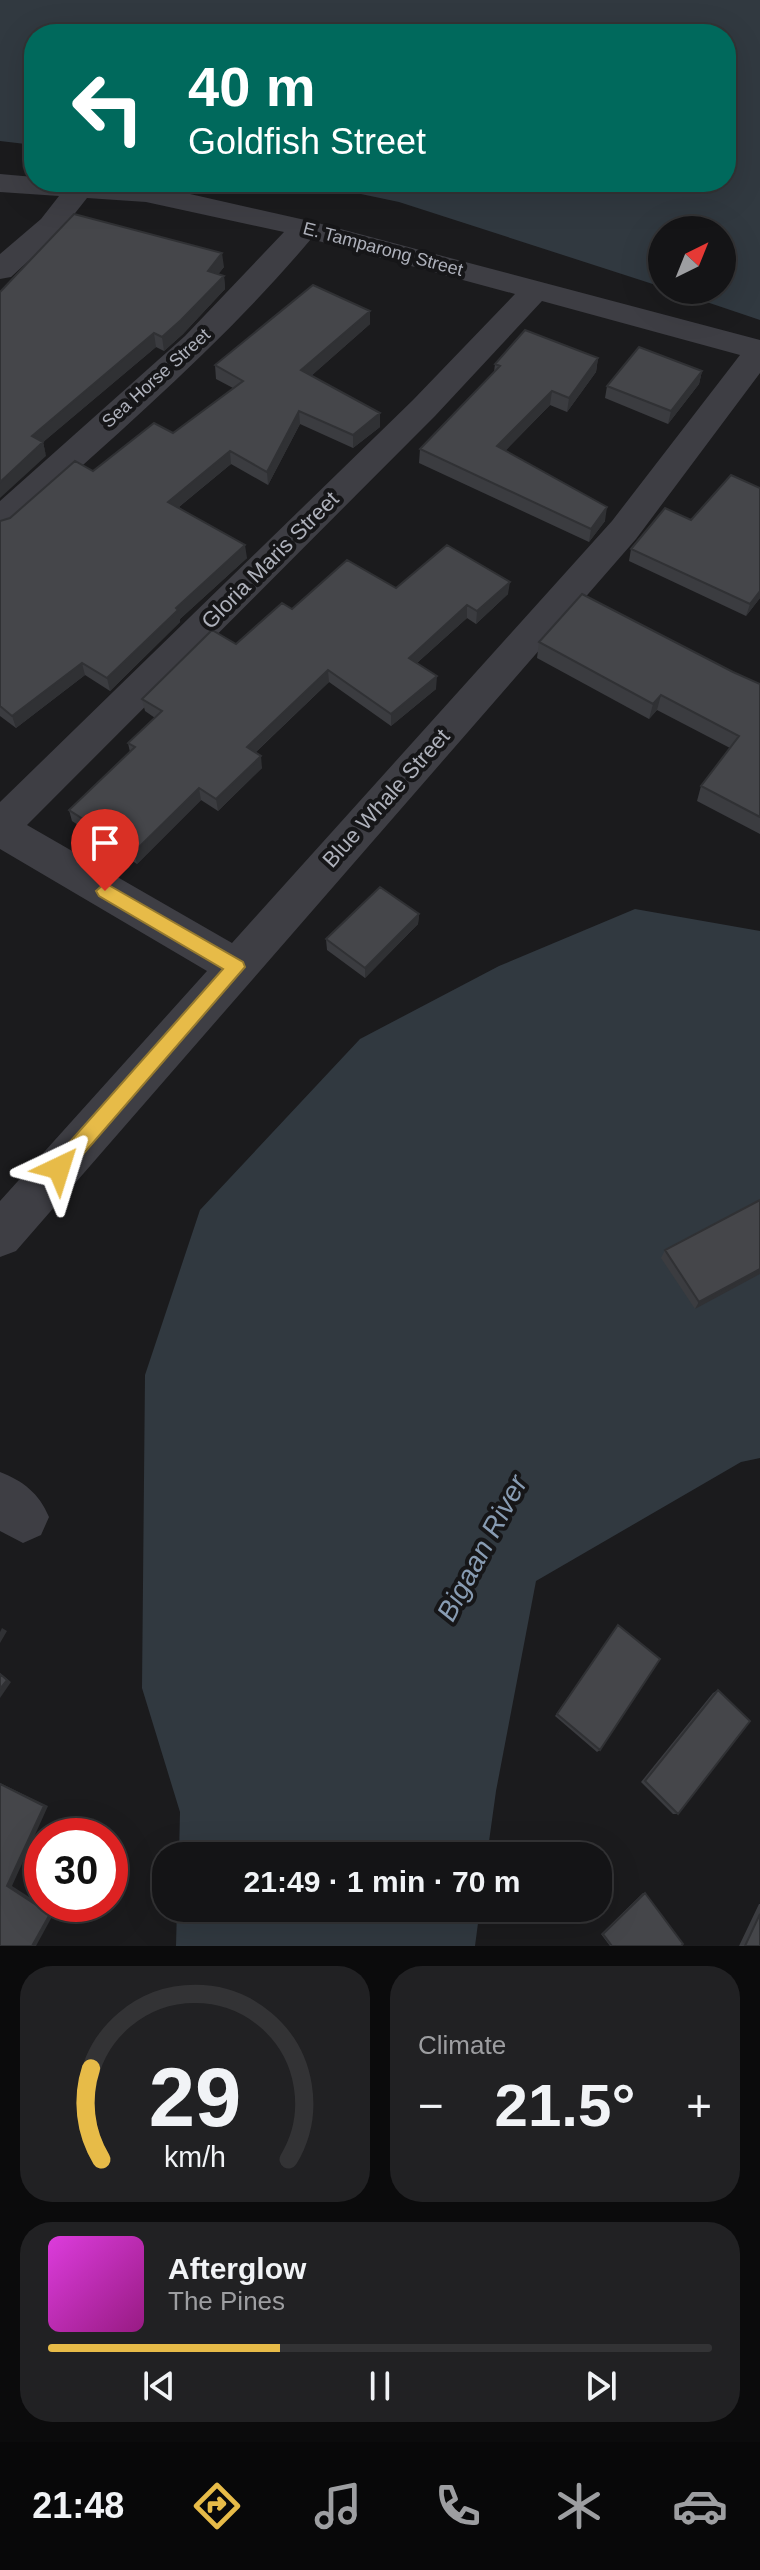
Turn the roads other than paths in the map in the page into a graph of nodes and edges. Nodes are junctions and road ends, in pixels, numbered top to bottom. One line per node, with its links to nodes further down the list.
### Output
1 (0, 183): 2 (street, E. Tamparong Street)
2 (24, 184)
3 (77, 192): 6 (street)
4 (133, 192): 5 (street, E. Tamparong Street)
5 (304, 228): 7 (street, E. Tamparong Street); 9 (street, Sea Horse Street)
6 (0, 270)
7 (536, 290): 8 (street, E. Tamparong Street); 10 (street, Gloria Maris Street)
8 (760, 350): 11 (street, Blue Whale Street)
9 (0, 520)
10 (0, 828): 11 (street)
11 (236, 967): 12 (street, Blue Whale Street)
12 (0, 1235)

